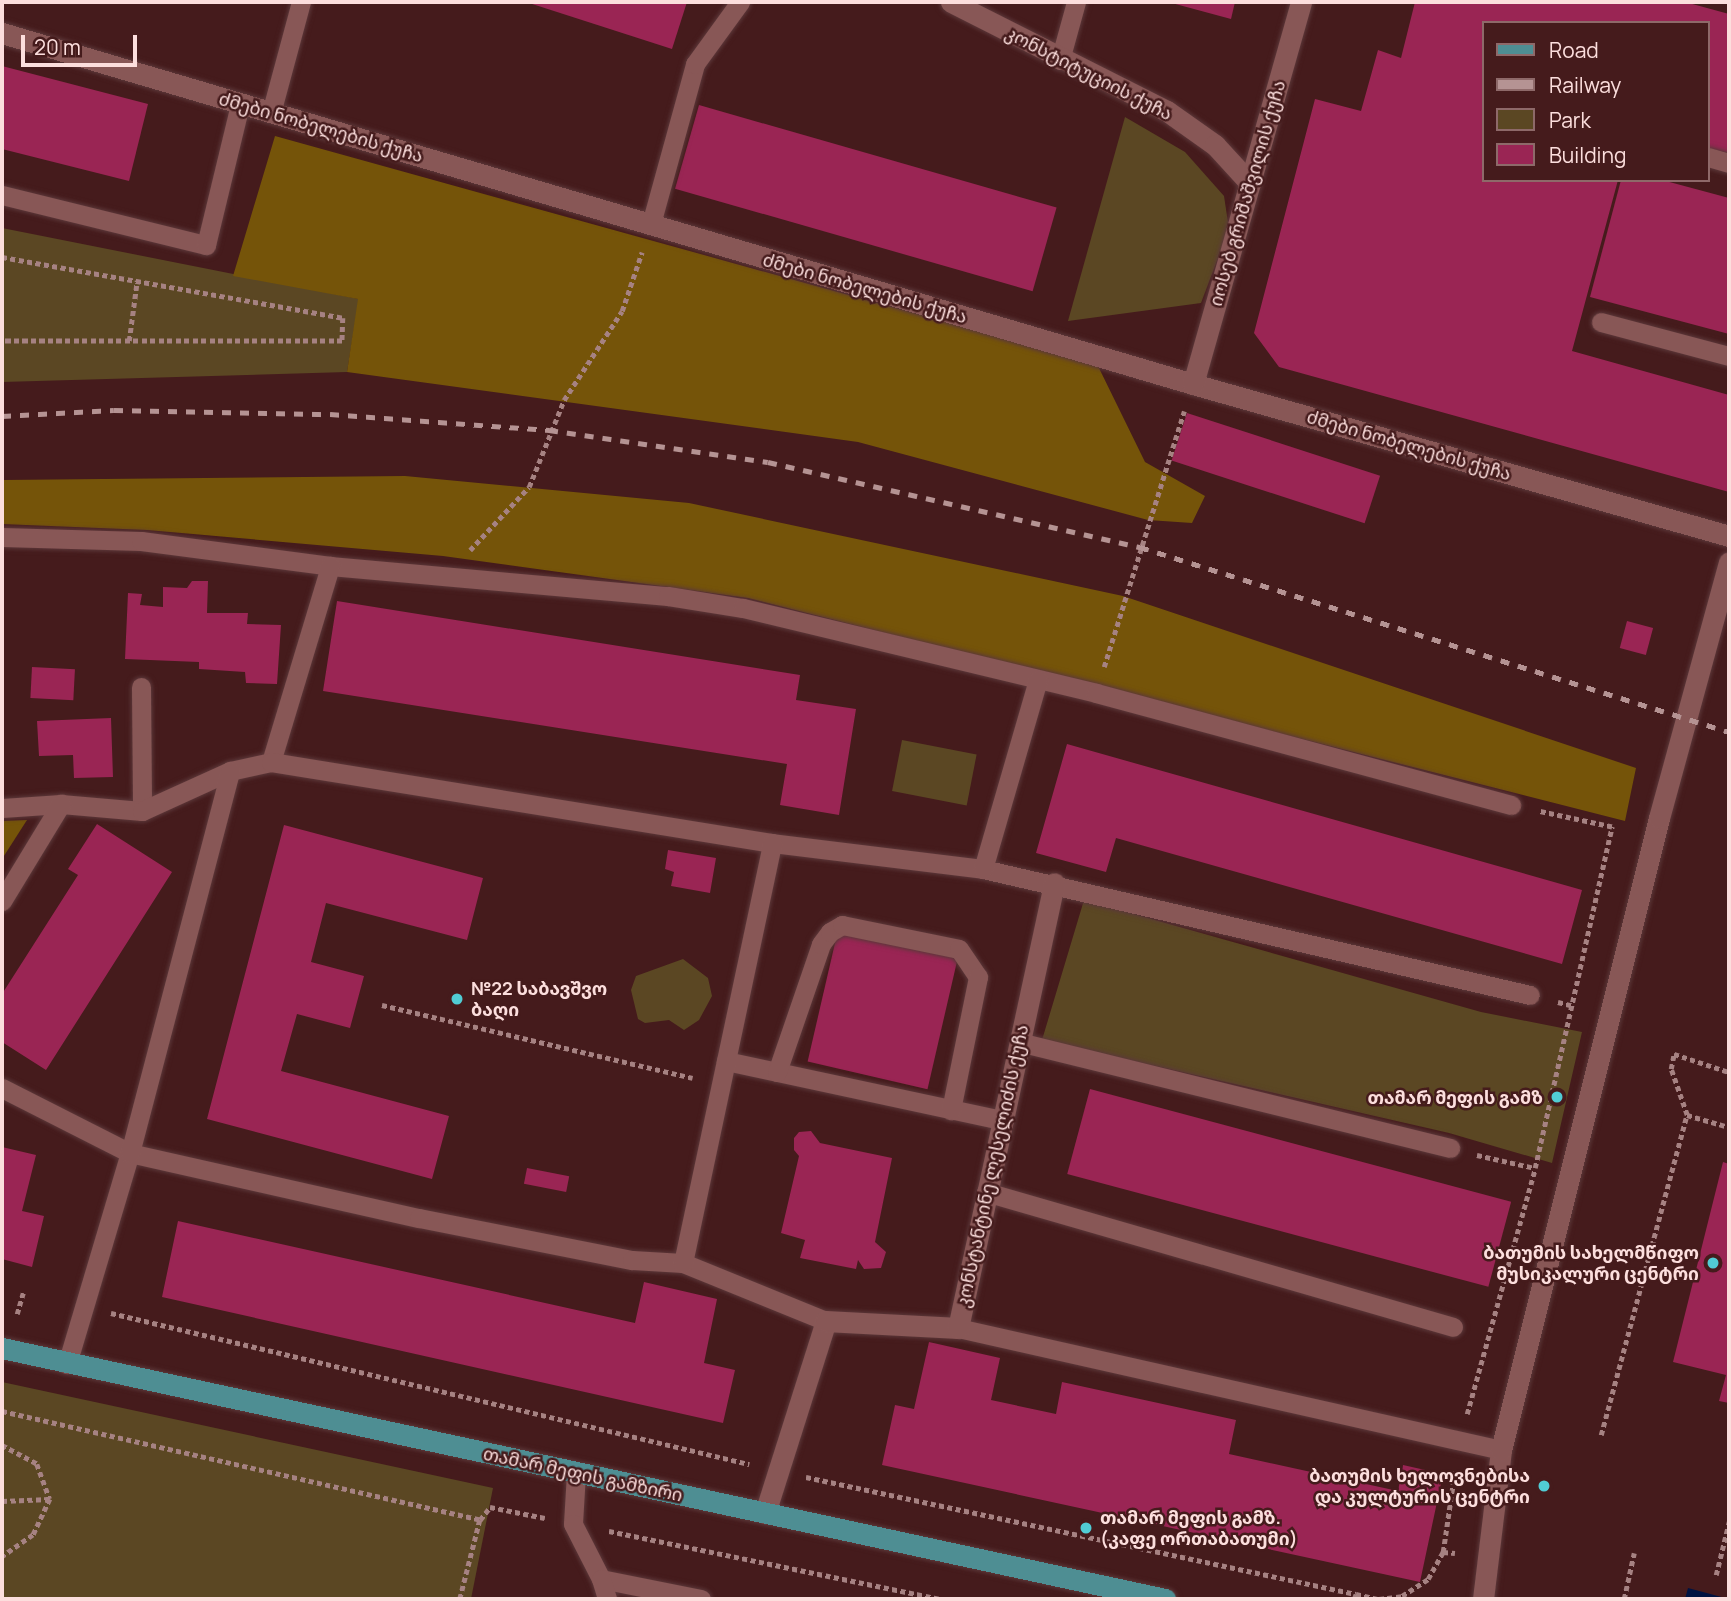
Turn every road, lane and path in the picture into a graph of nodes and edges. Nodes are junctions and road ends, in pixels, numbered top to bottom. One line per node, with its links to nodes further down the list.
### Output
1 (301, 2): 9 (lane)
2 (740, 2): 14 (lane)
3 (951, 2): 7 (street, კონსტიტუციის ქუჩა)
4 (1076, 2): 7 (lane)
5 (1301, 2): 12 (street, იოსებ გრიშაშვილის ქუჩა)
6 (2, 33): 8 (street, ძმები ნობელების ქუჩა)
7 (1060, 60): 12 (street, კონსტიტუციის ქუჩა)
8 (240, 104): 9 (street, ძმები ნობელების ქუჩა); 13 (lane)
9 (271, 113): 14 (street, ძმები ნობელების ქუჩა)
10 (1710, 158): 11 (lane)
11 (1729, 163)
12 (1250, 183): 21 (street, იოსებ გრიშაშვილის ქუჩა)
13 (2, 195)
14 (651, 225): 21 (street, ძმები ნობელების ქუჩა); 26 (path)
15 (2, 257): 16 (path)
16 (138, 282): 19 (path); 19 (path)
17 (1601, 322): 20 (lane)
18 (2, 341): 19 (path)
19 (129, 341)
20 (1729, 356)
21 (1193, 384): 22 (street, ძმები ნობელების ქუჩა); 29 (path)
22 (1729, 536)
23 (2, 537): 25 (lane)
24 (1729, 562): 69 (street)
25 (330, 566): 26 (lane); 30 (lane)
26 (447, 573): 27 (lane)
27 (1038, 680): 29 (lane); 37 (lane)
28 (141, 687): 35 (lane)
29 (1096, 693): 33 (lane)
30 (271, 762): 31 (lane); 36 (lane)
31 (230, 771): 35 (lane); 53 (lane)
32 (61, 804): 34 (lane); 35 (lane); 39 (lane)
33 (1511, 805): 54 (path)
34 (2, 808)
35 (142, 811)
36 (772, 843): 37 (lane); 43 (lane)
37 (983, 869): 38 (lane)
38 (1054, 883): 40 (lane); 42 (street, კონსტანტინე ლესელიძის ქუჩა)
39 (2, 901)
40 (1530, 995)
41 (382, 1005): 46 (path)
42 (1019, 1042): 50 (street, კონსტანტინე ლესელიძის ქუჩა); 52 (lane)
43 (726, 1061): 44 (lane); 46 (lane)
44 (777, 1072): 48 (lane); 48 (lane)
45 (1729, 1072): 49 (path)
46 (721, 1084): 56 (lane)
47 (2, 1088): 53 (lane)
48 (951, 1110): 50 (lane)
49 (1687, 1115): 51 (path); 66 (path)
50 (1001, 1120): 55 (street, კონსტანტინე ლესელიძის ქუჩა)
51 (1729, 1127)
52 (1450, 1148): 54 (path)
53 (130, 1153): 56 (lane); 58 (lane)
54 (1535, 1168): 67 (path)
55 (986, 1192): 61 (lane); 62 (street, კონსტანტინე ლესელიძის ქუჩა)
56 (683, 1263): 60 (lane)
57 (23, 1293): 59 (path)
58 (85, 1307): 64 (lane); 70 (path)
59 (17, 1314)
60 (826, 1321): 62 (street, კონსტანტინე ლესელიძის ქუჩა); 70 (street)
61 (1453, 1327)
62 (958, 1328): 67 (lane)
63 (2, 1348): 64 (main road, თამარ მეფის გამზირი)
64 (67, 1364): 71 (main road, თამარ მეფის გამზირი)
65 (2, 1411): 75 (path)
66 (1601, 1435)
67 (1460, 1440): 69 (lane); 78 (path)
68 (2, 1445): 72 (path)
69 (1501, 1450): 91 (street)
70 (778, 1471): 74 (street); 84 (path)
71 (576, 1473): 74 (main road, თამარ მეფის გამზირი); 77 (lane)
72 (50, 1499): 73 (path); 81 (path)
73 (2, 1501)
74 (765, 1513): 89 (main road, თამარ მეფის გამზირი)
75 (480, 1520): 77 (path); 85 (path)
76 (1729, 1522): 82 (path)
77 (573, 1524): 83 (lane); 88 (path)
78 (1443, 1552): 79 (path); 90 (path)
79 (1455, 1553)
80 (1634, 1553): 92 (path)
81 (2, 1558)
82 (1716, 1575)
83 (601, 1579): 86 (lane); 87 (lane)
84 (1355, 1596): 90 (path)
85 (460, 1599)
86 (607, 1599)
87 (701, 1599)
88 (940, 1599)
89 (1165, 1599)
90 (1378, 1599)
91 (1483, 1599)
92 (1624, 1599)

